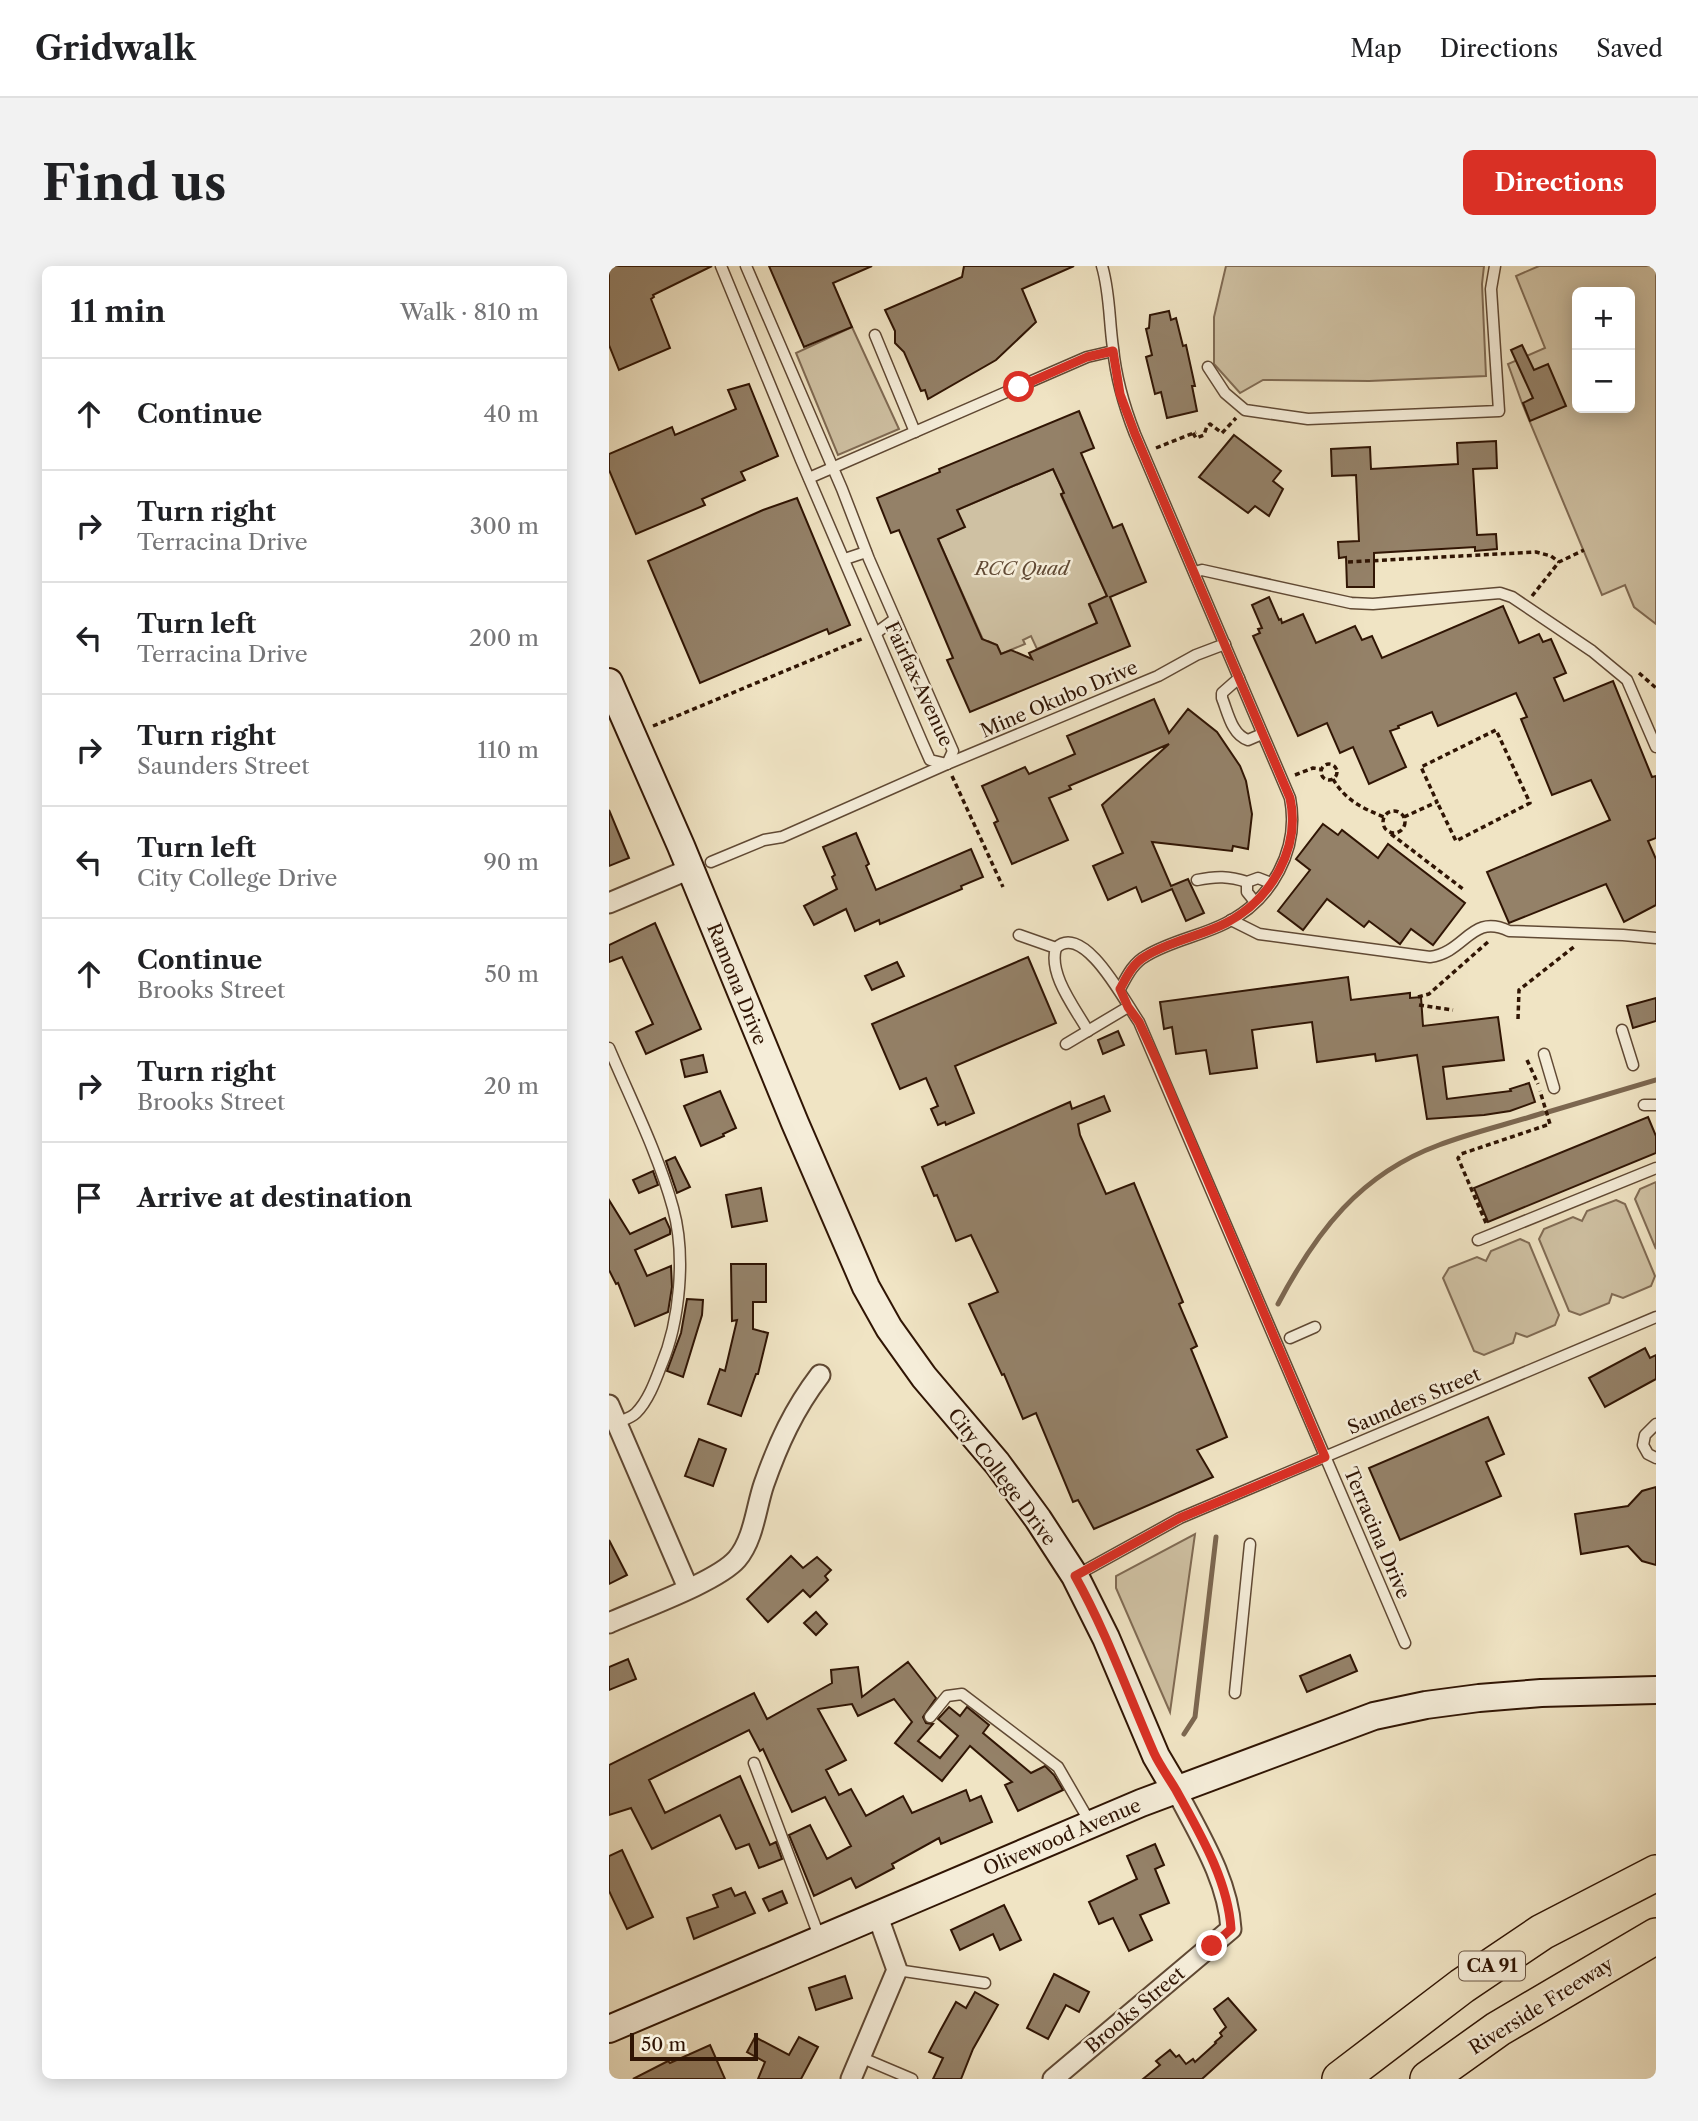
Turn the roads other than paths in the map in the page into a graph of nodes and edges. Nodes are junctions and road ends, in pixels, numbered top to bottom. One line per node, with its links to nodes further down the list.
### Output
1 (721, 266): 10 (lane, Fairfax Avenue)
2 (746, 266): 9 (lane, Fairfax Avenue)
3 (1102, 266): 6 (lane)
4 (1495, 266): 7 (lane)
5 (875, 335): 8 (lane)
6 (1113, 351): 8 (lane); 13 (lane)
7 (1208, 367)
8 (915, 432): 9 (lane)
9 (831, 468): 10 (lane); 11 (lane, Fairfax Avenue)
10 (809, 478): 12 (lane, Fairfax Avenue)
11 (866, 552): 12 (lane); 14 (lane, Fairfax Avenue)
12 (845, 559): 15 (lane, Fairfax Avenue)
13 (1195, 572): 16 (lane); 20 (lane)
14 (895, 620): 15 (lane); 21 (lane, Fairfax Avenue)
15 (876, 633): 21 (lane, Fairfax Avenue)
16 (1225, 644): 17 (lane); 21 (lane, Mine Okubo Drive)
17 (1239, 678): 19 (lane); 19 (lane)
18 (609, 682): 22 (street, Ramona Drive)
19 (1262, 734): 25 (lane)
20 (1656, 747)
21 (947, 764): 22 (lane, Mine Okubo Drive)
22 (700, 865): 27 (street); 45 (street, Ramona Drive)
23 (1197, 880): 24 (lane)
24 (1247, 882): 25 (lane); 26 (lane)
25 (1271, 883): 26 (lane)
26 (1255, 902): 28 (lane)
27 (609, 903)
28 (1231, 920): 30 (lane); 32 (lane)
29 (1019, 935): 31 (lane)
30 (1656, 938)
31 (1056, 948): 32 (lane, Terracina Drive); 35 (lane)
32 (1120, 989): 33 (lane, Terracina Drive)
33 (1128, 1007): 35 (lane); 52 (lane, Terracina Drive)
34 (1622, 1030): 39 (lane)
35 (1088, 1031): 36 (lane)
36 (1066, 1044)
37 (609, 1048): 50 (lane)
38 (1544, 1054): 40 (lane)
39 (1633, 1065)
40 (1554, 1088)
41 (1644, 1105): 42 (lane)
42 (1656, 1105)
43 (1656, 1168): 44 (lane)
44 (1478, 1240)
45 (866, 1287): 55 (street, City College Drive)
46 (1656, 1317): 52 (lane, Saunders Street)
47 (1315, 1326): 48 (lane)
48 (1290, 1338)
49 (820, 1375): 56 (street)
50 (613, 1414): 56 (street)
51 (1656, 1424): 53 (lane)
52 (1325, 1457): 55 (lane, Saunders Street); 58 (lane, Terracina Drive)
53 (1656, 1458)
54 (1250, 1544): 60 (lane)
55 (1075, 1576): 63 (street, City College Drive)
56 (688, 1588): 57 (street)
57 (609, 1623)
58 (1405, 1643)
59 (1656, 1690): 63 (street, Olivewood Avenue)
60 (1235, 1693)
61 (930, 1717): 64 (lane)
62 (754, 1763): 68 (lane)
63 (1176, 1790): 64 (street, Olivewood Avenue); 75 (street, Brooks Street)
64 (1091, 1824): 66 (street, Olivewood Avenue)
65 (1656, 1873): 76 (highway, CA 91)
66 (877, 1914): 68 (street, Olivewood Avenue); 69 (street)
67 (1656, 1936): 77 (highway, Riverside Freeway / CA 91)
68 (820, 1939): 71 (street, Olivewood Avenue)
69 (897, 1970): 70 (lane); 72 (street)
70 (985, 1983)
71 (609, 2029)
72 (860, 2057): 73 (street); 74 (lane)
73 (851, 2079)
74 (912, 2079)
75 (1052, 2079)
76 (1340, 2079)
77 (1428, 2079)

